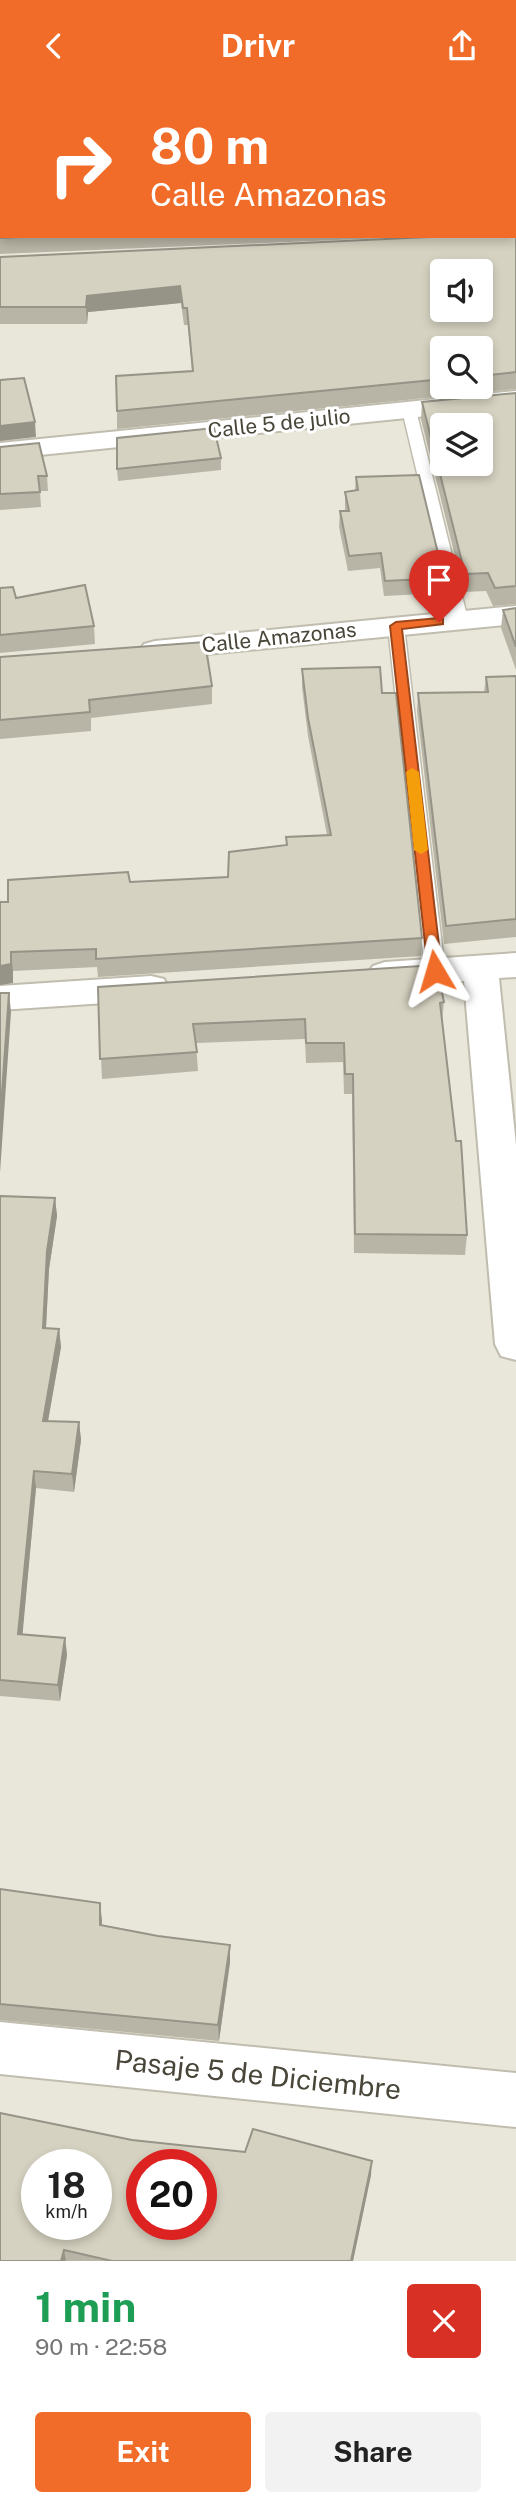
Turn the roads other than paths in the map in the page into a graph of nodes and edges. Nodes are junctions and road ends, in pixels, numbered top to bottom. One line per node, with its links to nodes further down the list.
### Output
1 (516, 399): 2 (street, Calle 5 de julio)
2 (409, 410): 3 (street, Calle 5 de julio); 5 (lane)
3 (0, 451)
4 (516, 615): 5 (street, Calle Amazonas)
5 (460, 620): 6 (street, Calle Amazonas)
6 (396, 626): 7 (street, Calle Amazonas); 9 (lane)
7 (123, 653)
8 (498, 966): 9 (street); 13 (street)
9 (435, 971): 10 (street)
10 (354, 976)
11 (177, 987): 12 (street)
12 (0, 998)
13 (516, 1344)
14 (0, 2049): 15 (street, Pasaje 5 de Diciembre)
15 (516, 2100)

